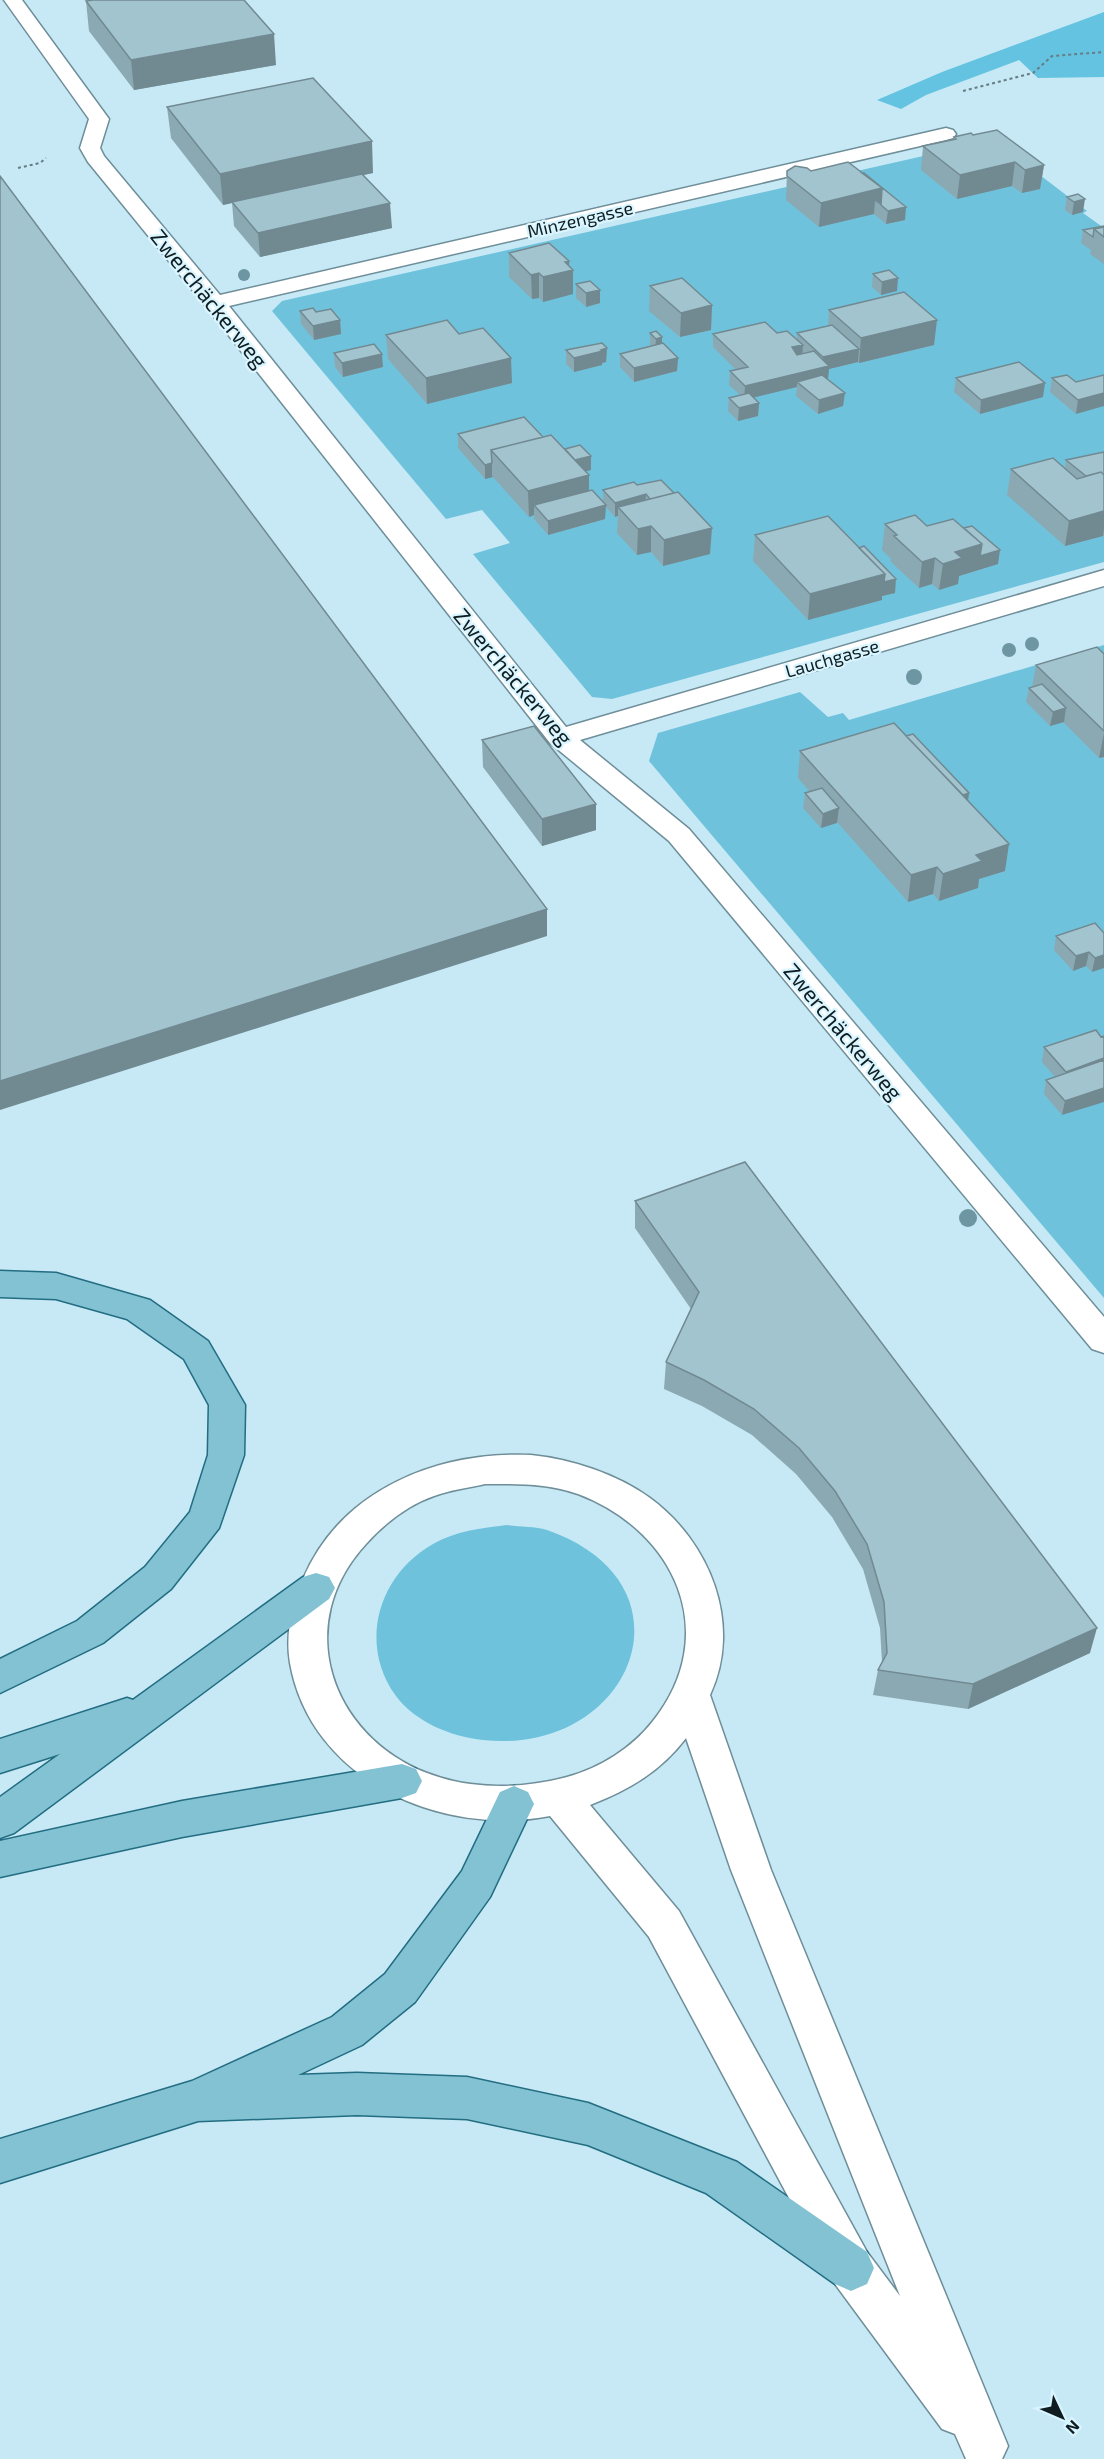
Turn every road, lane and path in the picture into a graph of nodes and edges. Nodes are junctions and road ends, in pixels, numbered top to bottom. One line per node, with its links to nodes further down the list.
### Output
1 (13, 0): 5 (street, Zwerchäckerweg)
2 (1104, 52): 3 (path)
3 (956, 92)
4 (946, 134): 5 (street, Minzengasse)
5 (215, 303): 7 (street, Zwerchäckerweg)
6 (1104, 578): 7 (street, Lauchgasse)
7 (560, 737): 9 (street, Zwerchäckerweg)
8 (0, 1284): 11 (main road)
9 (1104, 1340)
10 (316, 1588): 12 (street); 13 (main road); 15 (street)
11 (0, 1677)
12 (692, 1696): 16 (street); 23 (street)
13 (157, 1705): 14 (main road); 18 (main road)
14 (0, 1756)
15 (402, 1781): 17 (street); 19 (main road)
16 (559, 1797): 17 (street); 22 (street)
17 (514, 1804): 20 (main road)
18 (0, 1820)
19 (0, 1859)
20 (198, 2100): 21 (main road); 22 (main road)
21 (0, 2162)
22 (851, 2268): 23 (street)
23 (988, 2452)

